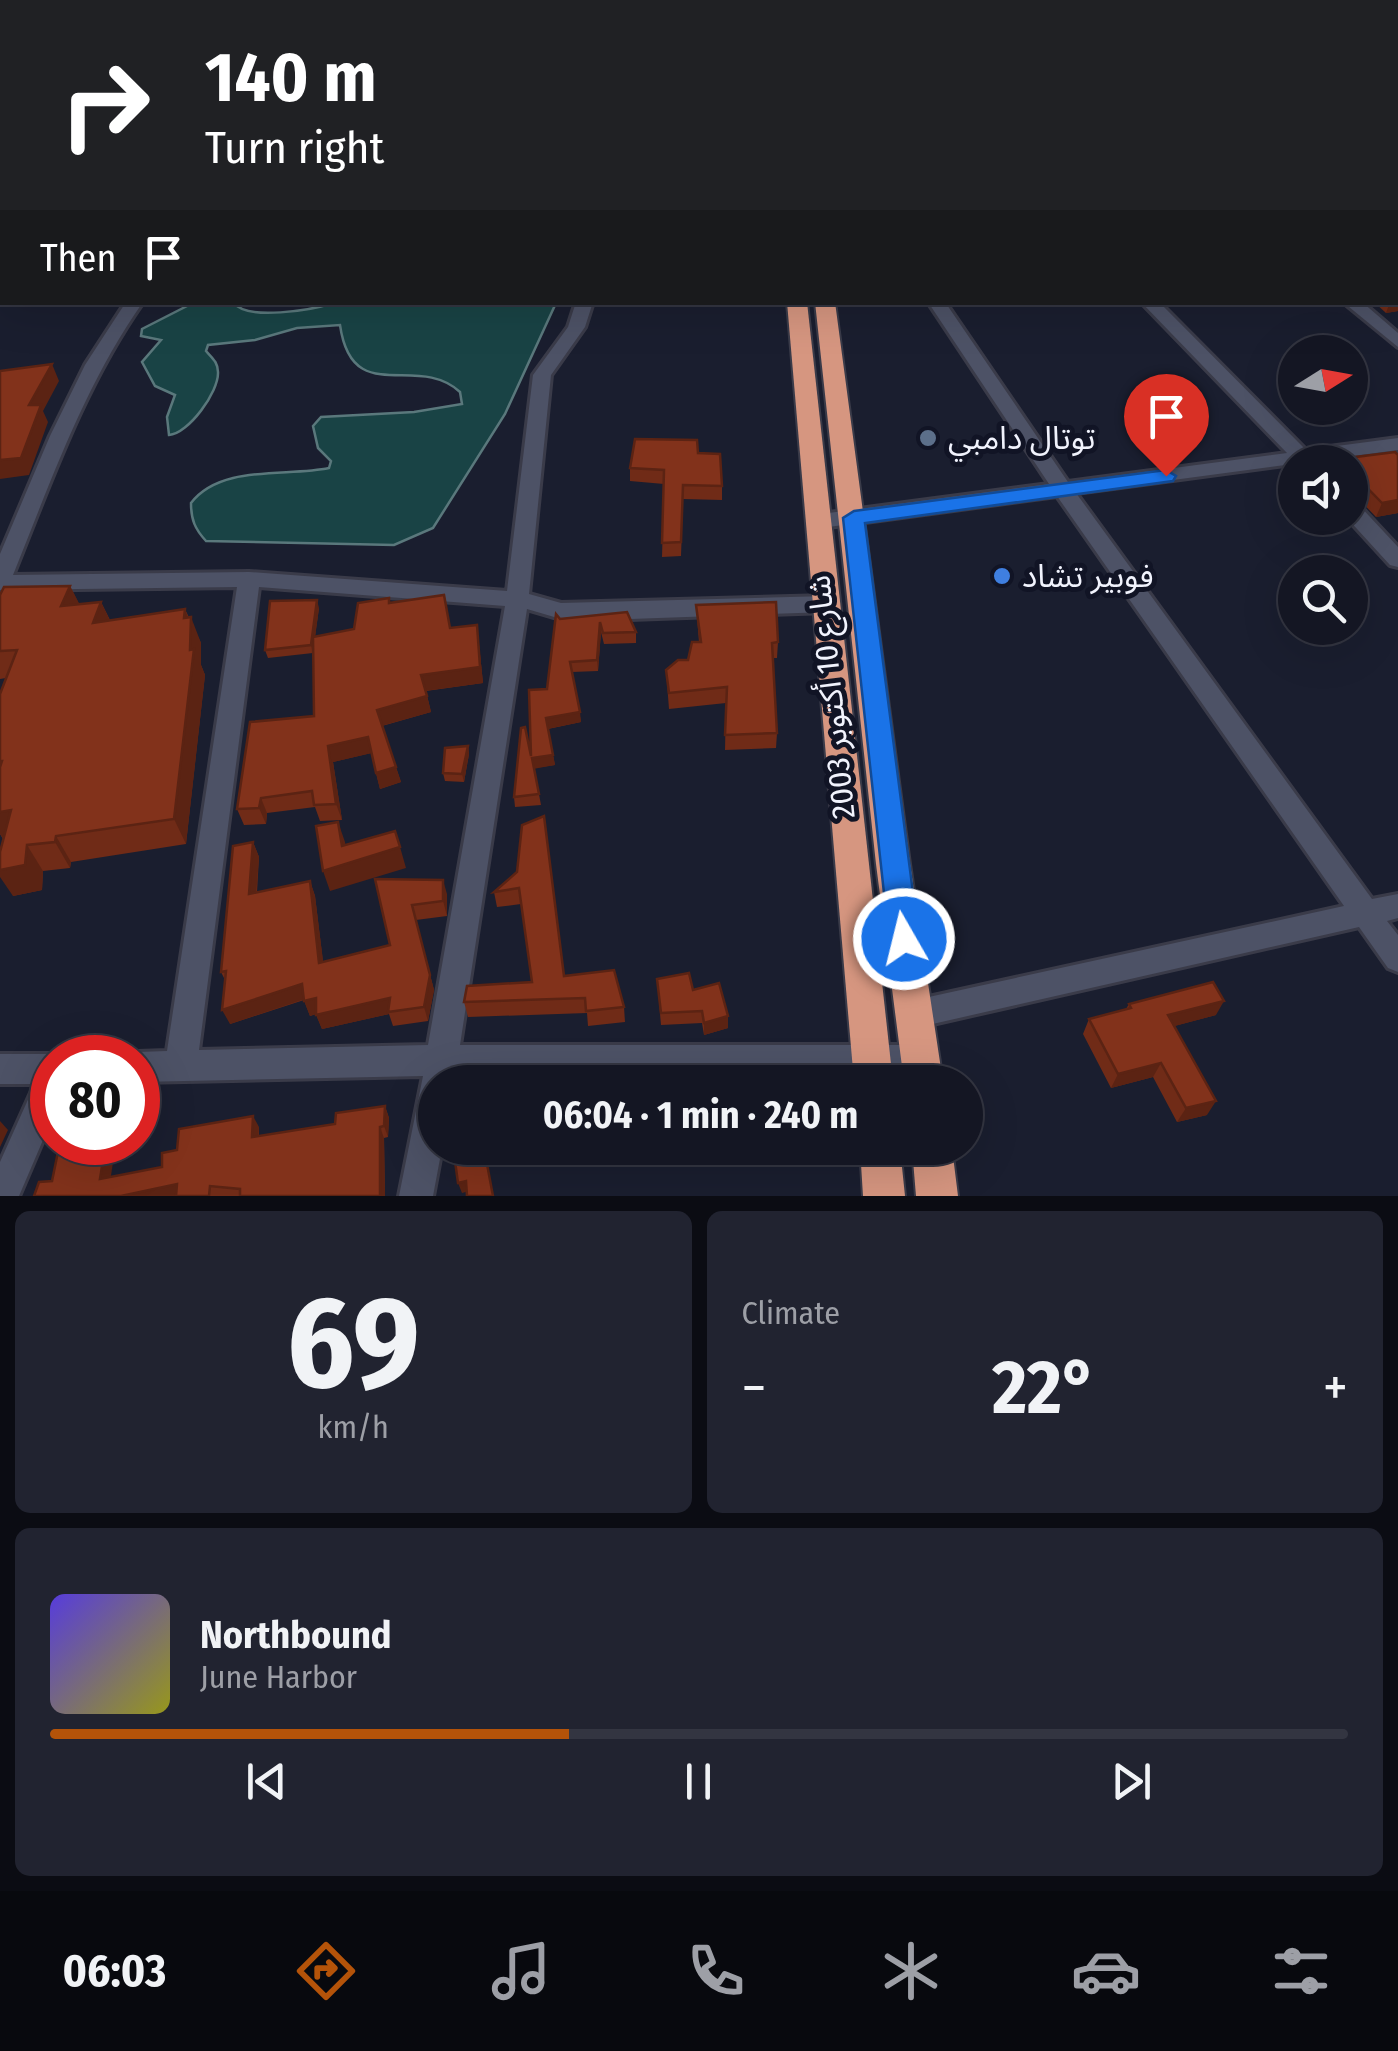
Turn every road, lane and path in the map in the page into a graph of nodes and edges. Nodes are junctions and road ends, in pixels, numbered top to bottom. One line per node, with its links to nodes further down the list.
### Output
1 (133, 305): 19 (street)
2 (583, 305): 20 (street)
3 (798, 305): 15 (highway, شارع 10 أكتوبر 2003)
4 (825, 305): 14 (highway, شارع 10 أكتوبر 2003)
5 (938, 305): 13 (street)
6 (1153, 305): 10 (street)
7 (1355, 305): 8 (street)
8 (1398, 342)
9 (1398, 444): 11 (street)
10 (1289, 445)
11 (1368, 449)
12 (1278, 463): 13 (street)
13 (1064, 491): 14 (street); 23 (street)
14 (854, 518): 15 (street); 25 (highway, شارع 10 أكتوبر 2003)
15 (821, 522): 21 (highway, شارع 10 أكتوبر 2003)
16 (1368, 528): 17 (street)
17 (1398, 560)
18 (249, 579): 19 (street); 20 (street); 30 (street)
19 (0, 582)
20 (517, 599): 21 (street); 26 (street)
21 (828, 604): 27 (highway, شارع 10 أكتوبر 2003)
22 (1398, 906): 23 (street)
23 (1366, 914): 24 (street); 25 (street)
24 (1398, 959)
25 (915, 1014): 28 (highway, شارع 10 أكتوبر 2003)
26 (441, 1065)
27 (872, 1065)
28 (921, 1065)
29 (160, 1066): 30 (street)
30 (181, 1066): 33 (street)
31 (0, 1069): 32 (street)
32 (30, 1069)
33 (418, 1071)
34 (30, 1132): 38 (street)
35 (422, 1165): 39 (street)
36 (881, 1165): 40 (highway)
37 (934, 1165): 41 (highway)
38 (2, 1196)
39 (416, 1196)
40 (884, 1196)
41 (938, 1196)

